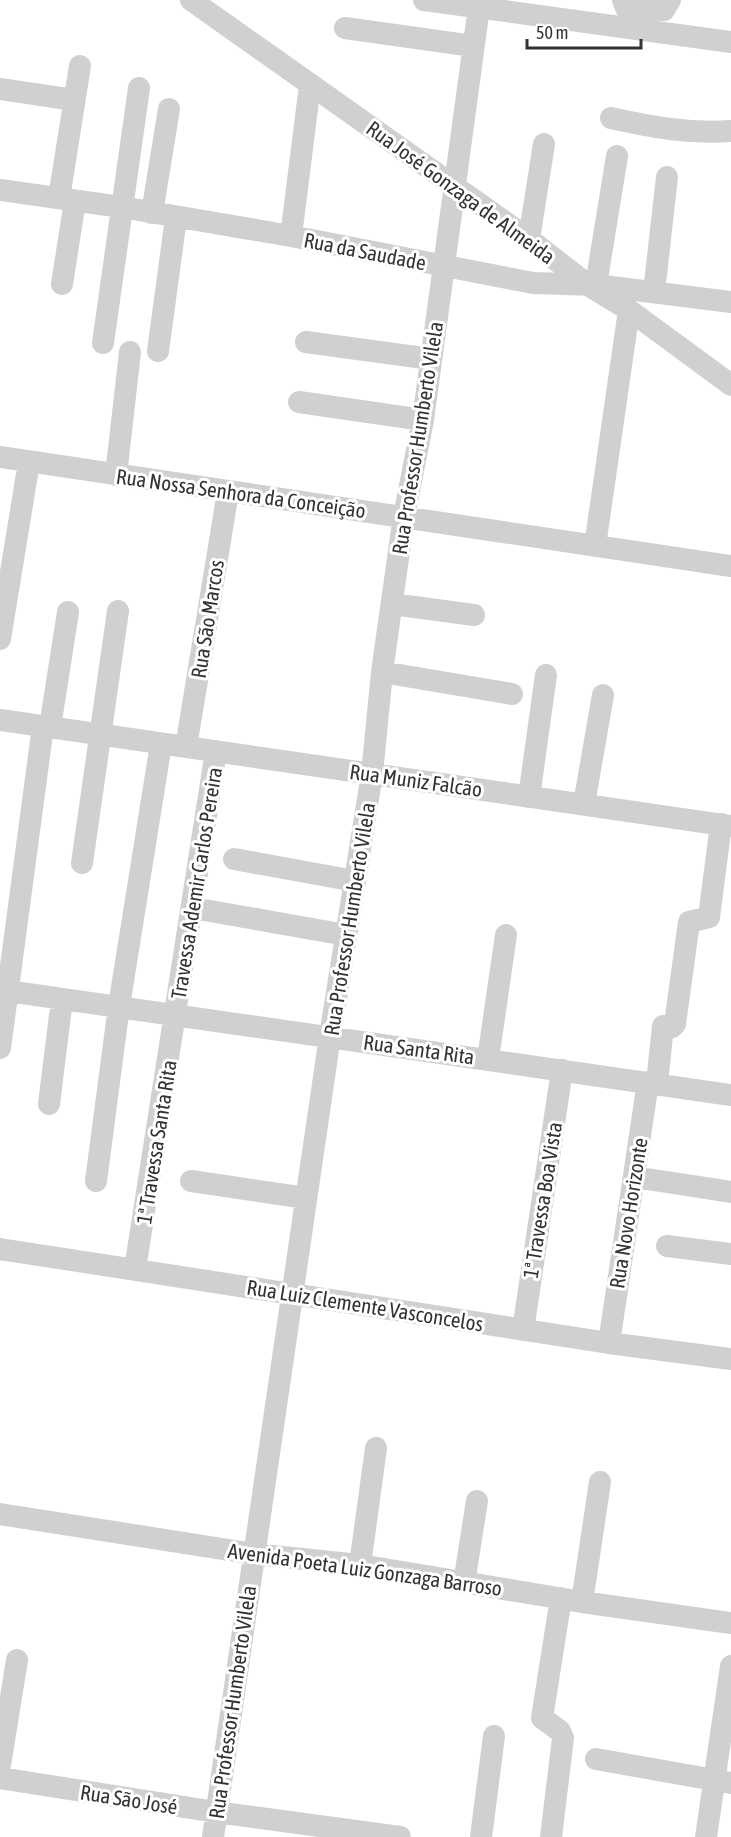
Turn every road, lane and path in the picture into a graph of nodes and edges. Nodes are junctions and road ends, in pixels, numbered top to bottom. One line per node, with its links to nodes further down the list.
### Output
1 (191, 0): 10 (street, Rua José Gonzaga de Almeida)
2 (424, 0): 5 (street)
3 (623, 0): 4 (street)
4 (670, 0)
5 (479, 3): 7 (street); 8 (street, Rua Professor Humberto Vilela)
6 (345, 28): 8 (street)
7 (731, 42)
8 (473, 46): 20 (street, Rua Professor Humberto Vilela)
9 (80, 66): 13 (street)
10 (310, 85): 20 (street, Rua José Gonzaga de Almeida); 26 (street)
11 (139, 88): 23 (street)
12 (0, 89): 13 (street)
13 (74, 100): 22 (street)
14 (169, 109): 24 (street)
15 (610, 118): 16 (street)
16 (731, 131)
17 (544, 144): 27 (street)
18 (617, 156): 30 (street)
19 (667, 177): 31 (street)
20 (454, 186): 27 (street, Rua José Gonzaga de Almeida); 28 (street, Rua Professor Humberto Vilela)
21 (0, 190): 22 (street, Rua da Saudade)
22 (67, 199): 23 (street, Rua da Saudade); 29 (street)
23 (121, 207): 24 (street, Rua da Saudade); 35 (street)
24 (152, 213): 25 (street, Rua da Saudade)
25 (176, 218): 26 (street, Rua da Saudade); 36 (street)
26 (291, 236): 28 (street, Rua da Saudade)
27 (529, 239): 30 (street, Rua José Gonzaga de Almeida)
28 (442, 266): 30 (street, Rua da Saudade); 38 (street, Rua Professor Humberto Vilela)
29 (62, 284)
30 (592, 285): 31 (street, Rua da Saudade); 33 (street, Rua José Gonzaga de Almeida)
31 (654, 292): 32 (street, Rua da Saudade)
32 (731, 302)
33 (629, 310): 39 (street, Rua José Gonzaga de Almeida); 47 (street)
34 (306, 342): 38 (street)
35 (103, 343)
36 (158, 351)
37 (130, 352): 44 (street)
38 (431, 359): 41 (street, Rua Professor Humberto Vilela)
39 (731, 385)
40 (299, 402): 41 (street)
41 (423, 420): 46 (street, Rua Professor Humberto Vilela)
42 (0, 458): 43 (street, Rua Nossa Senhora da Conceição)
43 (29, 462): 44 (street, Rua Nossa Senhora da Conceição); 53 (street)
44 (116, 475): 45 (street, Rua Nossa Senhora da Conceição)
45 (228, 492): 46 (street, Rua Nossa Senhora da Conceição); 62 (street, Rua São Marcos)
46 (404, 516): 47 (street, Rua Nossa Senhora da Conceição); 49 (street, Rua Professor Humberto Vilela)
47 (595, 546): 48 (street, Rua Nossa Senhora da Conceição)
48 (731, 566)
49 (398, 604): 52 (street); 54 (street, Rua Professor Humberto Vilela)
50 (118, 611): 60 (street)
51 (68, 612): 59 (street)
52 (474, 615)
53 (0, 639)
54 (382, 672): 56 (street); 64 (street, Rua Professor Humberto Vilela)
55 (546, 675): 65 (street)
56 (512, 694)
57 (603, 695): 66 (street)
58 (0, 720): 59 (street, Rua Muniz Falcão)
59 (47, 727): 60 (street, Rua Muniz Falcão); 74 (street)
60 (102, 735): 61 (street, Rua Muniz Falcão); 69 (street)
61 (161, 744): 62 (street, Rua Muniz Falcão); 76 (street)
62 (186, 747): 63 (street, Rua Muniz Falcão)
63 (216, 751): 64 (street, Rua Muniz Falcão); 71 (street, Travessa Ademir Carlos Pereira)
64 (372, 774): 65 (street, Rua Muniz Falcão); 70 (street, Rua Professor Humberto Vilela)
65 (529, 797): 66 (street, Rua Muniz Falcão)
66 (584, 804): 67 (street, Rua Muniz Falcão)
67 (726, 825): 82 (street, Rua Novo Horizonte)
68 (234, 859): 70 (street)
69 (82, 863)
70 (356, 881): 72 (street, Rua Professor Humberto Vilela)
71 (193, 908): 72 (street); 77 (street, Travessa Ademir Carlos Pereira)
72 (346, 935): 78 (street, Rua Professor Humberto Vilela)
73 (506, 935): 80 (street)
74 (4, 991): 75 (street, Rua Santa Rita); 79 (street)
75 (62, 999): 76 (street, Rua Santa Rita); 84 (street)
76 (119, 1006): 77 (street, Rua Santa Rita); 86 (street)
77 (176, 1014): 78 (street, Rua Santa Rita); 93 (street, 1ª Travessa Santa Rita)
78 (330, 1036): 80 (street, Rua Santa Rita); 89 (street, Rua Professor Humberto Vilela)
79 (0, 1048)
80 (488, 1059): 81 (street, Rua Santa Rita)
81 (562, 1070): 82 (street, Rua Santa Rita); 95 (street, 1ª Travessa Boa Vista)
82 (652, 1083): 83 (street, Rua Santa Rita); 85 (street, Rua Novo Horizonte)
83 (731, 1095)
84 (49, 1104)
85 (634, 1177): 88 (street); 96 (street, Rua Novo Horizonte)
86 (96, 1180)
87 (191, 1181): 89 (street)
88 (731, 1192)
89 (306, 1198): 94 (street, Rua Professor Humberto Vilela)
90 (667, 1246): 92 (street)
91 (0, 1249): 93 (street, Rua Luiz Clemente Vasconcelos)
92 (731, 1254)
93 (135, 1269): 94 (street, Rua Luiz Clemente Vasconcelos)
94 (293, 1293): 95 (street, Rua Luiz Clemente Vasconcelos); 102 (street, Rua Professor Humberto Vilela)
95 (523, 1330): 96 (street, Rua Luiz Clemente Vasconcelos)
96 (609, 1343): 97 (street, Rua Luiz Clemente Vasconcelos)
97 (731, 1359)
98 (376, 1448): 103 (street)
99 (600, 1482): 105 (street)
100 (477, 1500): 104 (street)
101 (0, 1514): 102 (street, Avenida Poeta Luiz Gonzaga Barroso)
102 (254, 1554): 103 (street, Avenida Poeta Luiz Gonzaga Barroso); 115 (street, Rua Professor Humberto Vilela)
103 (360, 1565): 104 (street, Avenida Poeta Luiz Gonzaga Barroso)
104 (464, 1583): 105 (street, Avenida Poeta Luiz Gonzaga Barroso)
105 (571, 1600): 106 (street, Avenida Poeta Luiz Gonzaga Barroso); 119 (street)
106 (731, 1623)
107 (17, 1660): 112 (street)
108 (731, 1666): 109 (street)
109 (727, 1723): 114 (street)
110 (494, 1736): 118 (street)
111 (596, 1759): 114 (street)
112 (0, 1765)
113 (0, 1779): 115 (street, Rua São José)
114 (722, 1782): 120 (street)
115 (216, 1812): 116 (street, Rua Professor Humberto Vilela); 117 (street, Rua São José)
116 (213, 1837)
117 (400, 1837)
118 (481, 1837)
119 (551, 1837)
120 (706, 1837)

